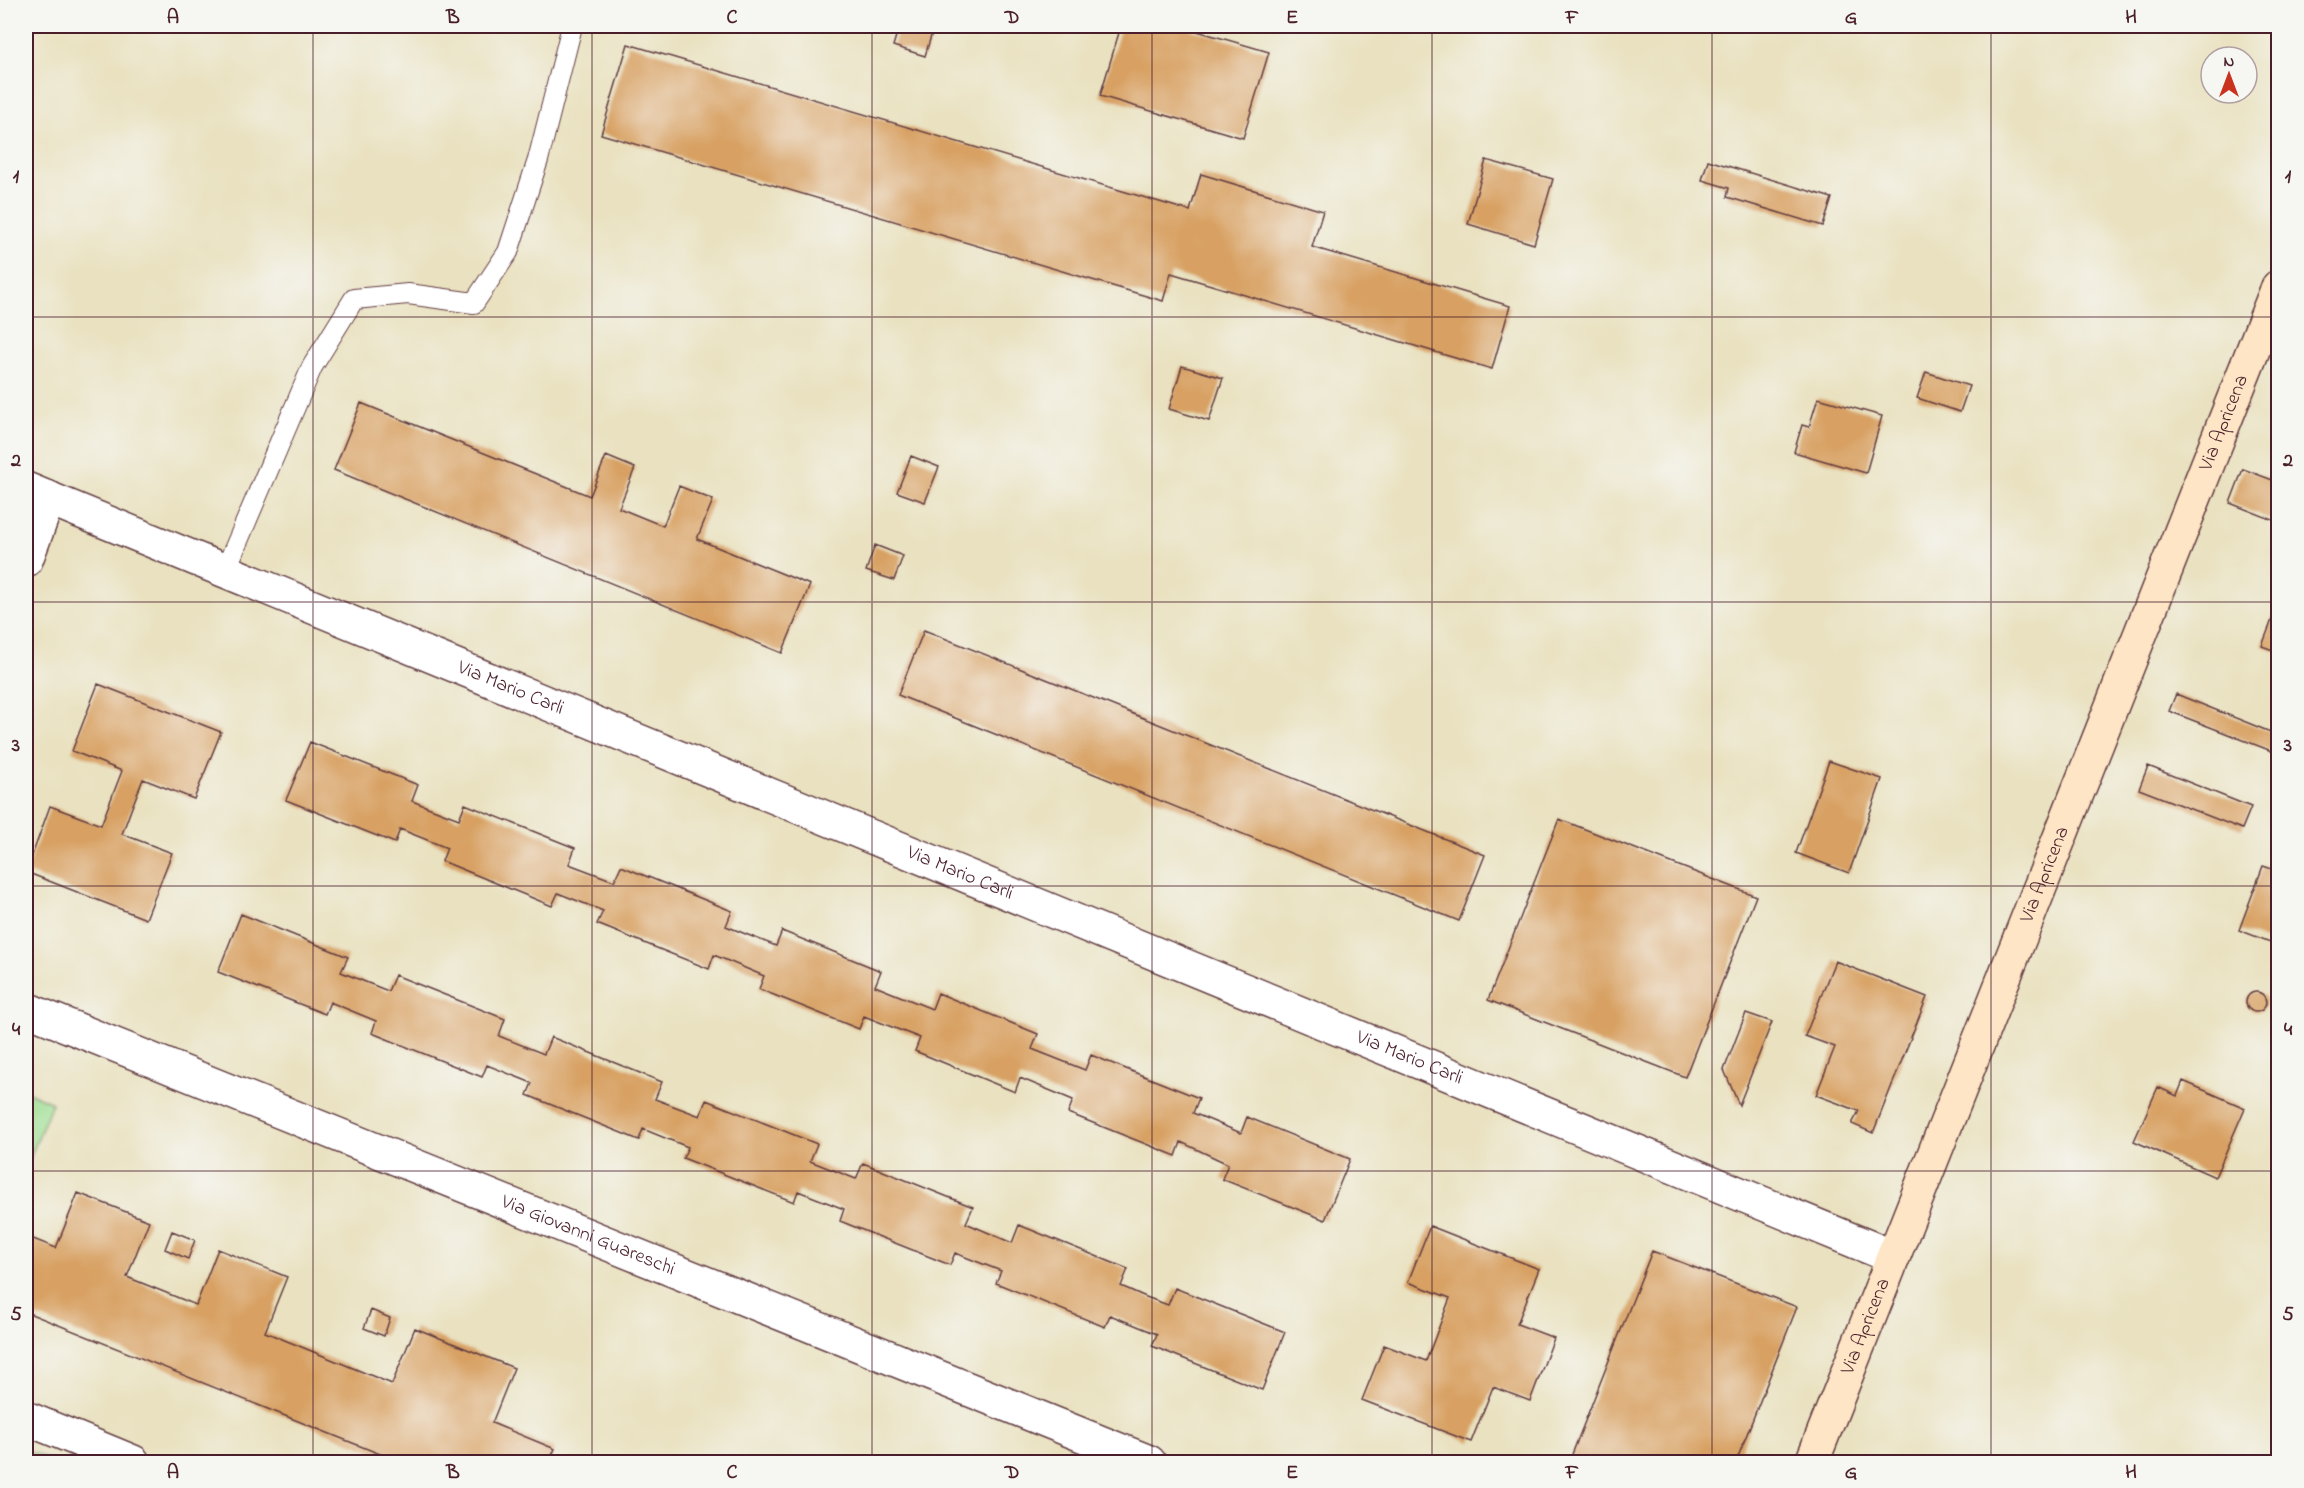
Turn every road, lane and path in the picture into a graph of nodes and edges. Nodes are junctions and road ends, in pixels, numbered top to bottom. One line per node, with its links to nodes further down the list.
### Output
1 (572, 26): 5 (lane)
2 (2278, 287): 7 (main road, Via Apricena)
3 (37, 494): 4 (street); 5 (street, Via Mario Carli)
4 (26, 560)
5 (225, 571): 7 (street, Via Mario Carli)
6 (26, 1009): 10 (street, Via Giovanni Guareschi)
7 (1893, 1257): 11 (main road, Via Apricena)
8 (26, 1418): 9 (street)
9 (133, 1462)
10 (1149, 1462)
11 (1812, 1462)

